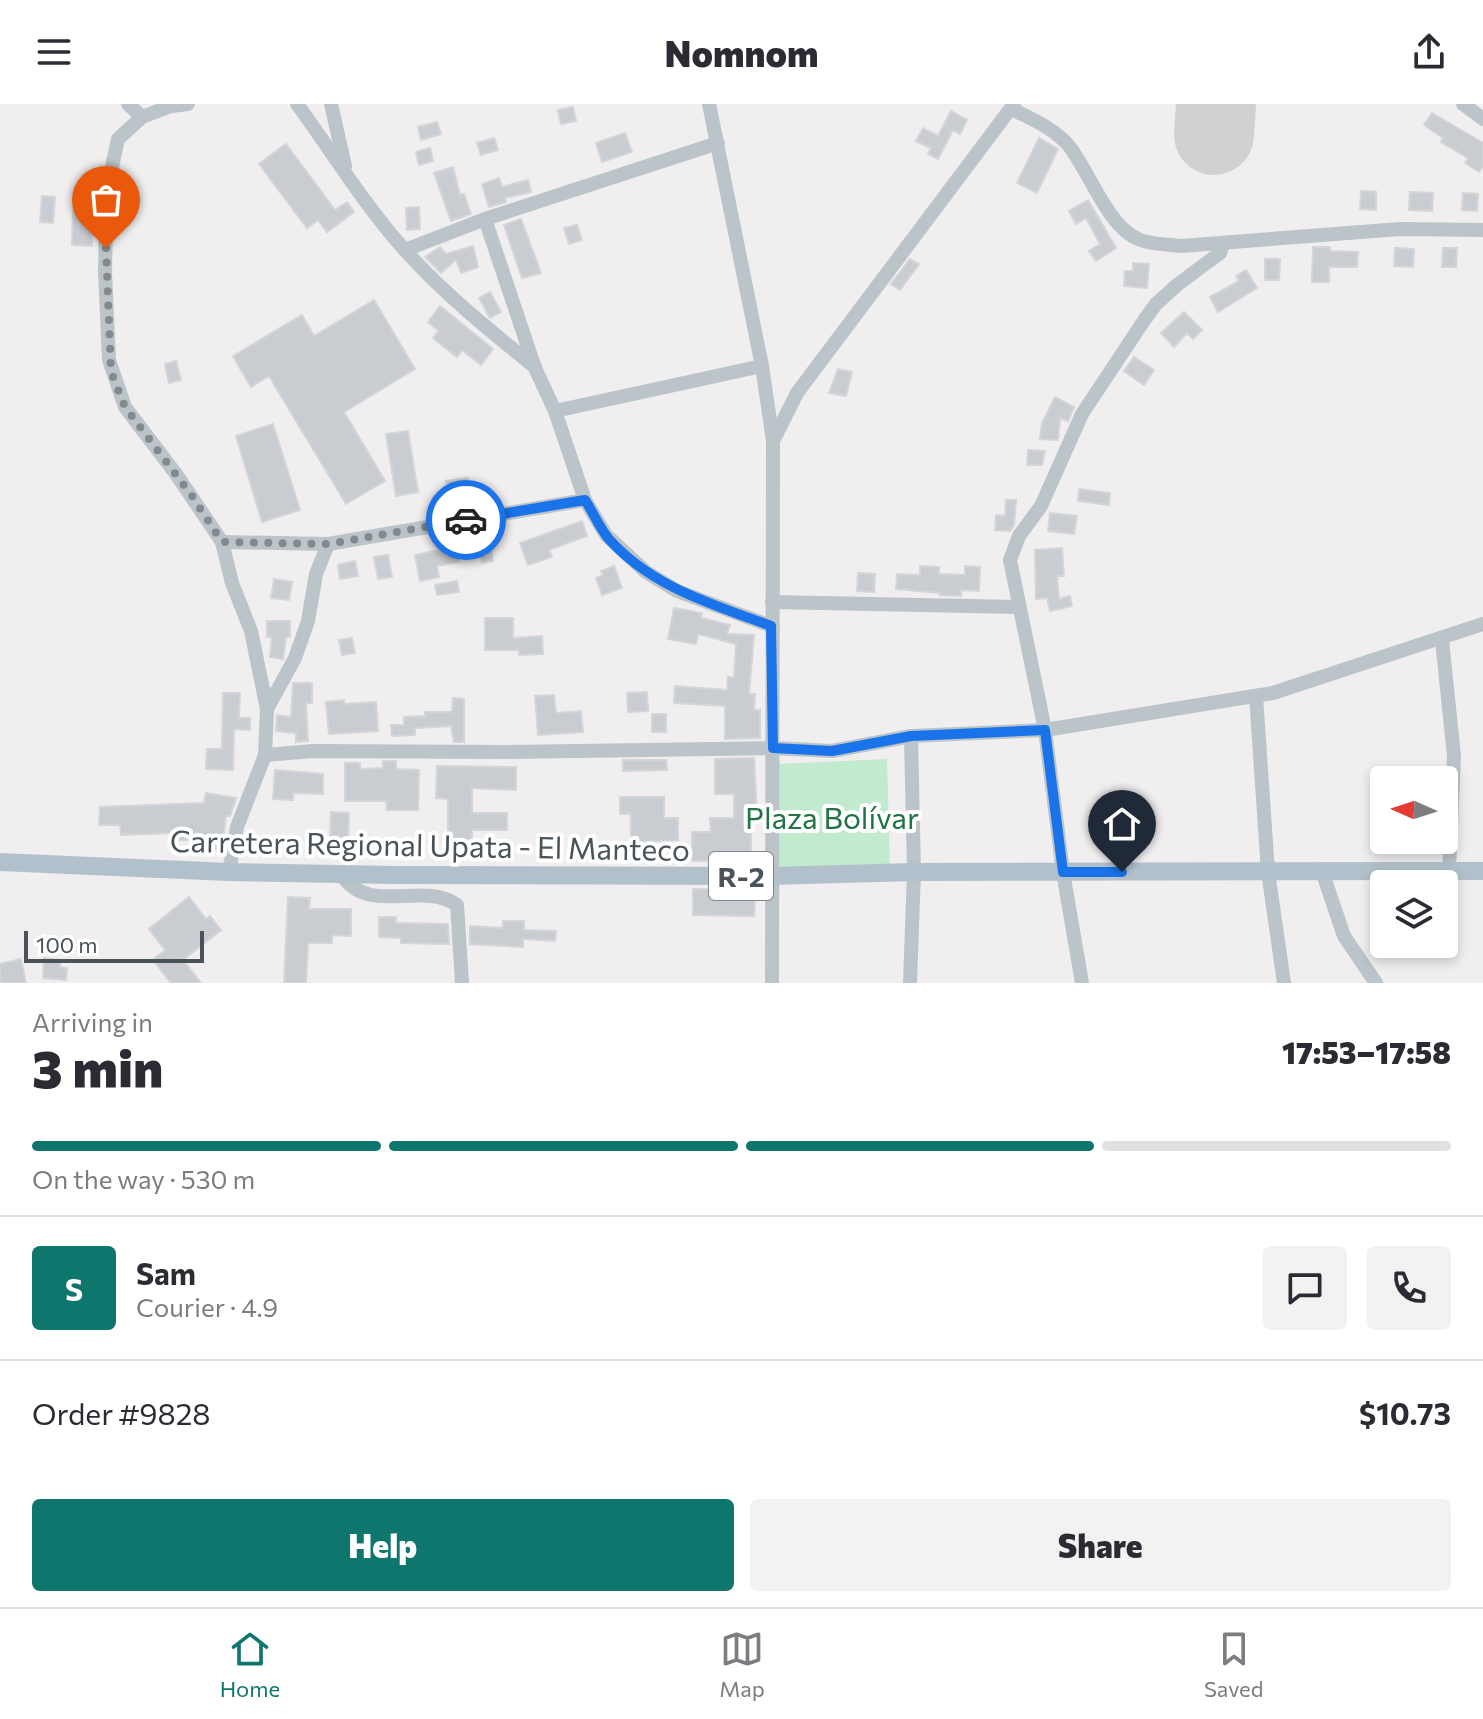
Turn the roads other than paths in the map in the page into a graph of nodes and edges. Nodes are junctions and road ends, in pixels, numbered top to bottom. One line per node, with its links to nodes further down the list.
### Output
1 (128, 104): 8 (street)
2 (188, 104): 8 (street)
3 (297, 104): 11 (street)
4 (331, 104): 11 (street)
5 (709, 104): 10 (street)
6 (1463, 104): 9 (street)
7 (1013, 106): 14 (street); 19 (street)
8 (139, 111): 21 (street)
9 (1483, 119)
10 (718, 143): 12 (street); 16 (street)
11 (346, 171): 15 (street)
12 (485, 219): 15 (street); 17 (street)
13 (1483, 230): 14 (street)
14 (1223, 244): 24 (street)
15 (405, 250): 17 (street)
16 (762, 366): 18 (street); 19 (street)
17 (535, 368): 18 (street)
18 (555, 411): 20 (street)
19 (773, 441): 23 (street)
20 (585, 500): 22 (street); 26 (street)
21 (222, 542): 22 (street); 29 (street)
22 (328, 544): 29 (street)
23 (772, 602): 24 (street); 26 (street)
24 (1019, 607): 30 (street)
25 (1483, 624): 27 (street)
26 (771, 626): 32 (street)
27 (1442, 640): 28 (street); 35 (street)
28 (1256, 696): 30 (street); 43 (street)
29 (267, 709): 33 (street)
30 (1045, 730): 31 (street); 42 (street)
31 (911, 736): 32 (street); 41 (street)
32 (773, 748): 33 (street); 45 (street)
33 (265, 755): 40 (street)
34 (0, 862): 40 (main road, Carretera Regional Upata - El Manteco / R-2)
35 (1449, 870)
36 (1322, 871): 37 (main road, Carretera Regional Upata - El Manteco / R-2); 43 (main road, Carretera Regional Upata - El Manteco / R-2); 51 (street)
37 (1370, 871)
38 (1458, 871): 39 (main road, Carretera Regional Upata - El Manteco / R-2)
39 (1483, 871)
40 (229, 872): 44 (main road, Carretera Regional Upata - El Manteco / R-2)
41 (914, 872): 42 (main road, Carretera Regional Upata - El Manteco / R-2); 45 (main road, Carretera Regional Upata - El Manteco / R-2); 48 (street)
42 (1063, 872): 43 (main road, Carretera Regional Upata - El Manteco / R-2); 49 (street)
43 (1268, 872): 50 (street)
44 (341, 874): 45 (main road, Carretera Regional Upata - El Manteco / R-2); 46 (street)
45 (771, 876): 47 (street)
46 (462, 983)
47 (772, 983)
48 (910, 983)
49 (1082, 983)
50 (1284, 983)
51 (1376, 983)

